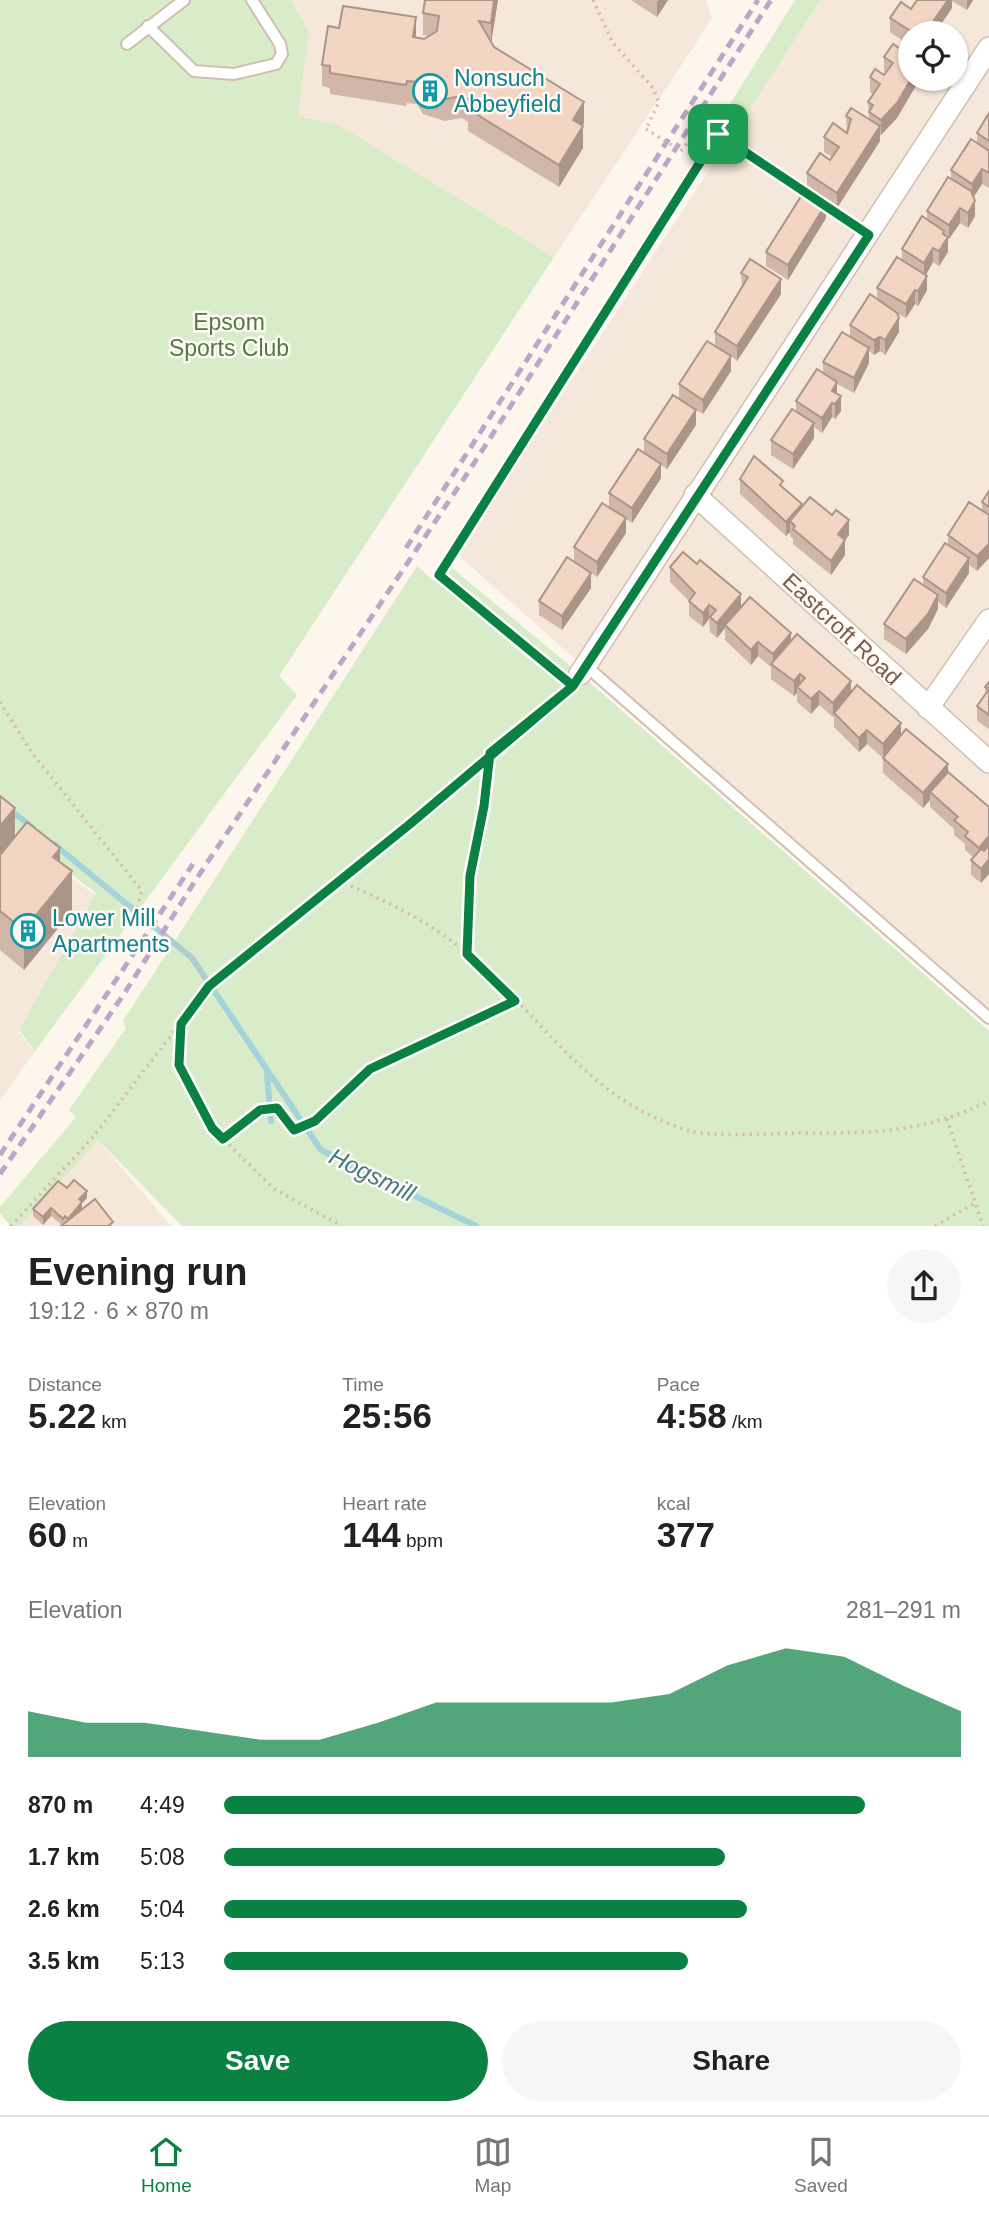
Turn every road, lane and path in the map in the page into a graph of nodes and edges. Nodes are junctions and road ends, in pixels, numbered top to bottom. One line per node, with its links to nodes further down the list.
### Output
1 (184, 0): 4 (lane)
2 (252, 0): 4 (lane)
3 (593, 0): 7 (path, bridge)
4 (148, 26): 5 (lane)
5 (127, 44)
6 (989, 48): 10 (street)
7 (718, 134): 8 (path); 13 (path)
8 (810, 196)
9 (822, 204): 10 (path)
10 (869, 235): 11 (street)
11 (695, 495): 13 (street); 15 (street, Eastcroft Road)
12 (989, 620): 15 (street)
13 (580, 675): 16 (path); 22 (lane)
14 (0, 702): 20 (path)
15 (928, 708): 17 (street, Eastcroft Road)
16 (490, 753): 18 (path); 19 (path)
17 (989, 762)
18 (338, 881): 19 (path); 20 (path)
19 (467, 954): 21 (path)
20 (209, 986): 23 (path)
21 (515, 1001): 25 (path); 26 (path)
22 (989, 1018)
23 (181, 1024): 26 (path); 28 (path)
24 (989, 1101): 25 (path)
25 (947, 1119): 31 (path)
26 (223, 1139): 29 (path)
27 (975, 1203): 30 (path)
28 (11, 1226)
29 (342, 1226)
30 (935, 1226)
31 (982, 1226)

